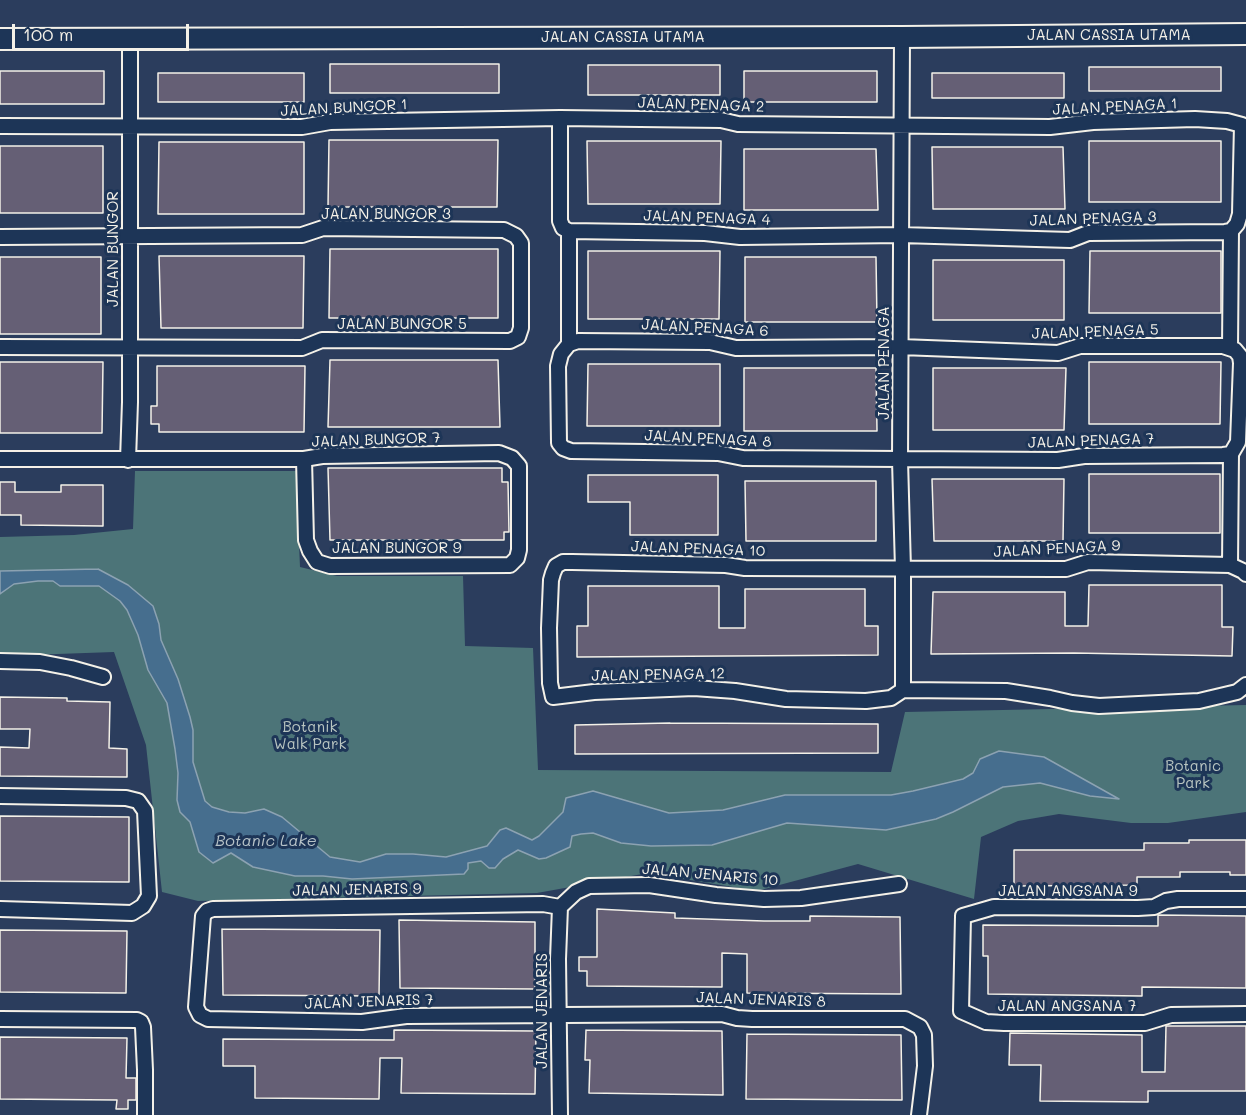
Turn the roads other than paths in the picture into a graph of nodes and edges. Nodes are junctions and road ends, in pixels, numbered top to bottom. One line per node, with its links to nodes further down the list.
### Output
1 (1246, 34): 2 (street, JALAN CASSIA UTAMA)
2 (902, 37): 3 (street, JALAN CASSIA UTAMA); 7 (street, JALAN PENAGA)
3 (130, 38): 4 (street, JALAN CASSIA UTAMA); 8 (street, JALAN BUNGOR)
4 (0, 39)
5 (560, 118): 7 (street, JALAN PENAGA 2); 8 (street, JALAN BUNGOR 1); 9 (street)
6 (0, 126): 8 (street, JALAN BUNGOR 1)
7 (900, 126): 10 (street, JALAN PENAGA 1); 11 (street, JALAN PENAGA)
8 (129, 127): 13 (street, JALAN BUNGOR)
9 (569, 231): 11 (street, JALAN PENAGA 4); 15 (street)
10 (1231, 231): 11 (street, JALAN PENAGA 3); 19 (street)
11 (901, 235): 17 (street, JALAN PENAGA)
12 (0, 237): 13 (street)
13 (129, 237): 14 (street, JALAN BUNGOR 3); 18 (street, JALAN BUNGOR)
14 (521, 290): 18 (street, JALAN BUNGOR 5)
15 (569, 344): 17 (street, JALAN PENAGA 6); 24 (street, JALAN PENAGA 8)
16 (0, 347): 18 (street, JALAN BUNGOR 5)
17 (901, 347): 19 (street, JALAN PENAGA 5); 24 (street, JALAN PENAGA)
18 (130, 348): 23 (street, JALAN BUNGOR)
19 (1230, 348): 20 (street)
20 (1231, 454): 24 (street, JALAN PENAGA 7); 26 (street)
21 (0, 459): 23 (street, JALAN BUNGOR 7)
22 (304, 459): 23 (street, JALAN BUNGOR 7); 25 (street, JALAN BUNGOR 9); 25 (street, JALAN BUNGOR 7)
23 (128, 460)
24 (900, 460): 27 (street, JALAN PENAGA)
25 (510, 565)
26 (1230, 565): 27 (street, JALAN PENAGA 9); 28 (street, JALAN PENAGA 9)
27 (903, 569): 29 (street, JALAN PENAGA 10); 33 (street, JALAN PENAGA)
28 (1246, 574)
29 (549, 628): 33 (street, JALAN PENAGA 12)
30 (0, 662): 31 (street)
31 (103, 677)
32 (1246, 686): 33 (street)
33 (903, 690)
34 (0, 796): 38 (street)
35 (899, 884): 37 (street, JALAN JENARIS 10)
36 (1246, 899): 40 (street, JALAN ANGSANA 9)
37 (560, 907): 39 (street, JALAN JENARIS 9); 42 (street, JALAN JENARIS)
38 (0, 909)
39 (198, 963): 42 (street, JALAN JENARIS 7)
40 (961, 1011): 41 (street, JALAN ANGSANA 7)
41 (1246, 1014)
42 (559, 1016): 45 (street, JALAN JENARIS); 46 (street, JALAN JENARIS 8)
43 (0, 1019): 44 (street)
44 (145, 1115)
45 (560, 1115)
46 (919, 1115)

